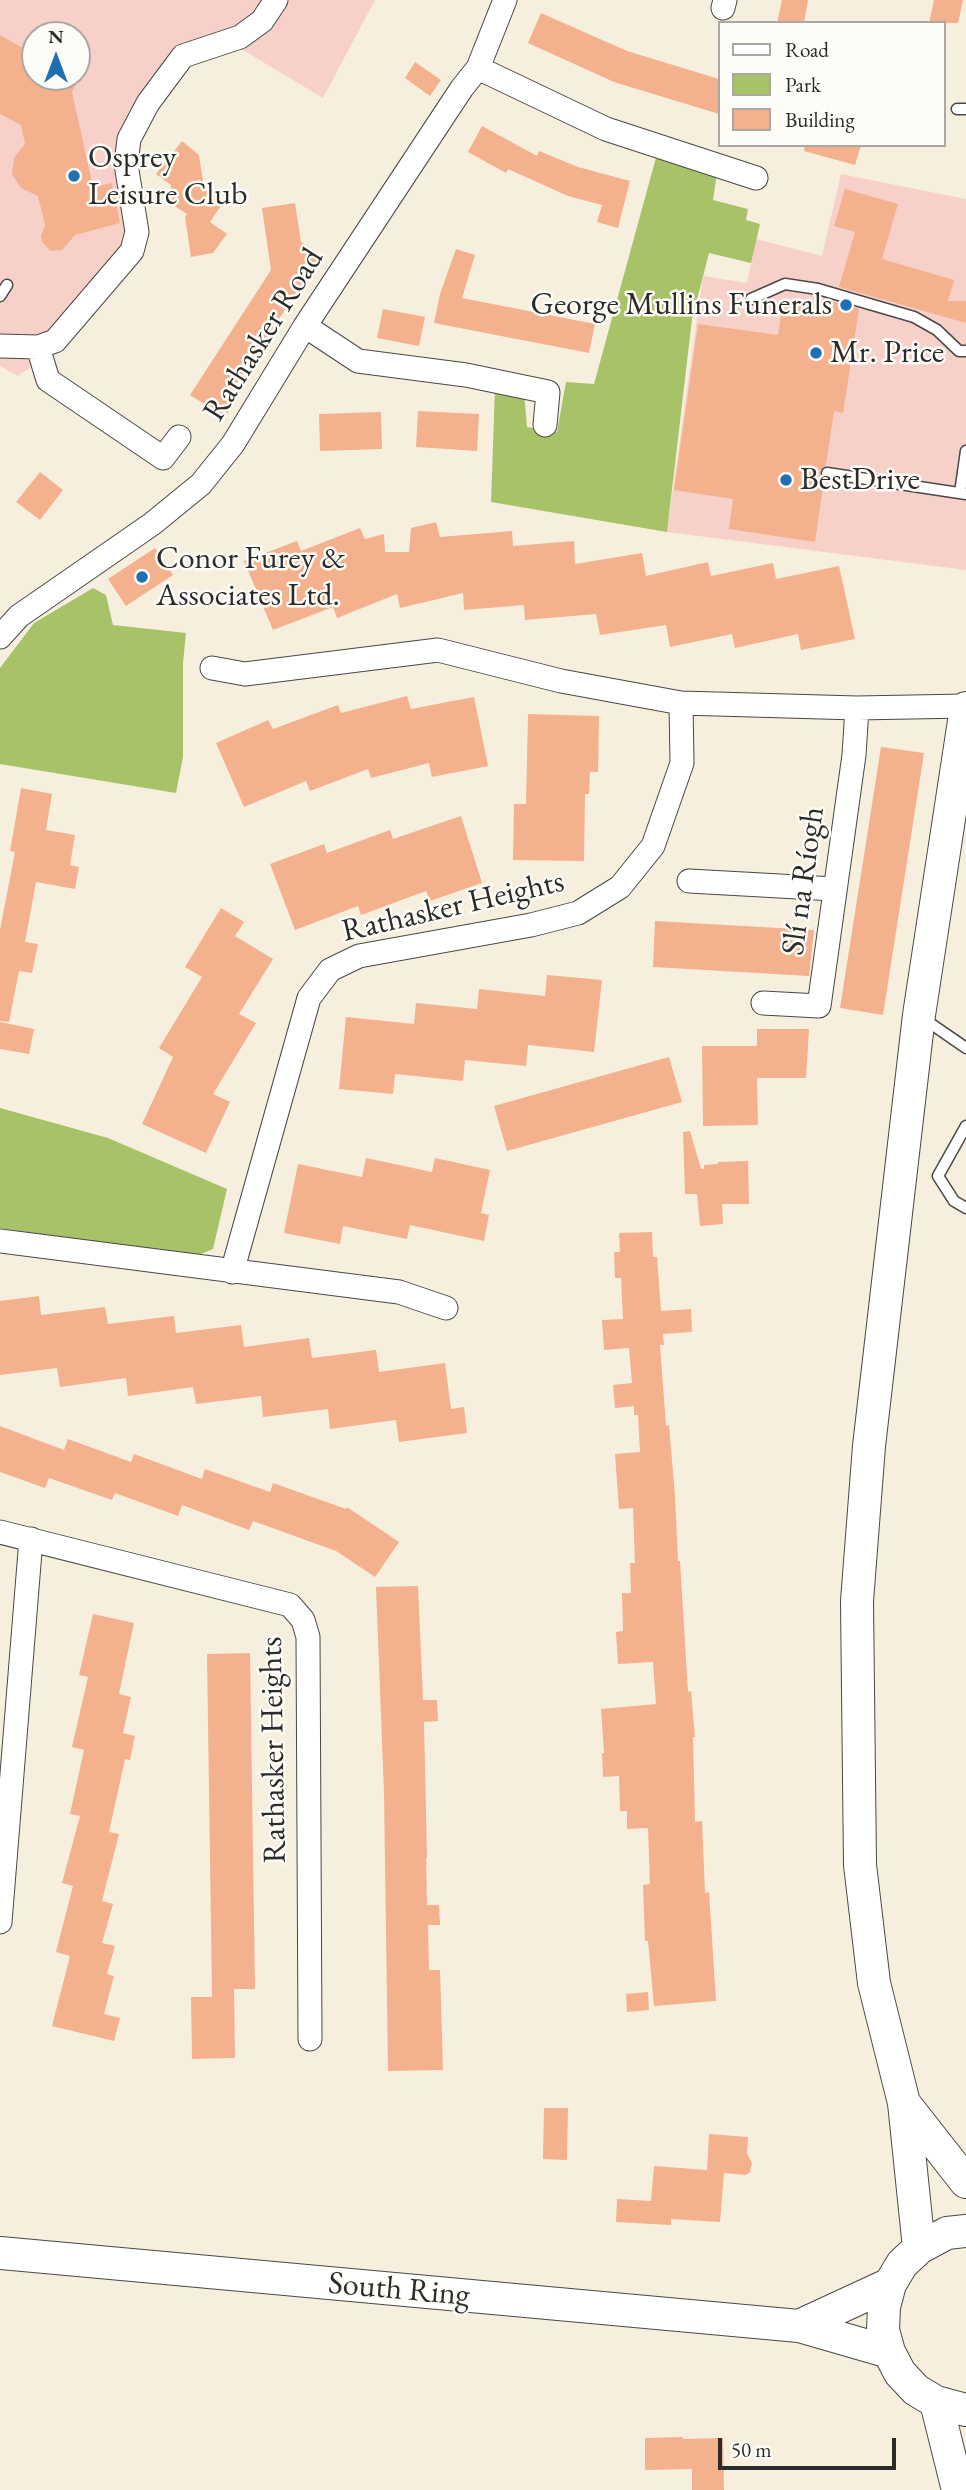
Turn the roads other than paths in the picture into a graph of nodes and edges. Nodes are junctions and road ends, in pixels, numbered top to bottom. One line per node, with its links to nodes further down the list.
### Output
1 (276, 0): 10 (street)
2 (505, 0): 3 (street, Rathasker Road)
3 (478, 68): 4 (street); 8 (street, Rathasker Road)
4 (756, 178)
5 (7, 285): 6 (lane)
6 (0, 296)
7 (751, 299): 11 (lane)
8 (305, 326): 12 (street); 17 (street, Rathasker Road)
9 (0, 346): 10 (street)
10 (38, 348): 13 (street)
11 (966, 351)
12 (545, 425)
13 (179, 437)
14 (966, 451): 16 (lane)
15 (827, 473): 16 (lane)
16 (963, 494)
17 (0, 637)
18 (212, 668): 19 (street)
19 (681, 703): 21 (street); 30 (street, Rathasker Heights)
20 (966, 707): 21 (street); 25 (main road)
21 (857, 708): 23 (street, Slí na Ríogh)
22 (689, 881): 23 (street)
23 (834, 889): 24 (street, Slí na Ríogh)
24 (763, 1003)
25 (919, 1015): 26 (lane); 36 (main road)
26 (966, 1048)
27 (966, 1126): 28 (lane)
28 (966, 1208)
29 (0, 1241): 30 (street)
30 (232, 1272): 31 (street)
31 (446, 1308)
32 (0, 1532): 33 (street, Rathasker Heights)
33 (31, 1539): 34 (street); 35 (street, Rathasker Heights)
34 (0, 1922)
35 (310, 2039)
36 (904, 2103): 37 (main road); 39 (main road)
37 (966, 2182)
38 (966, 2231): 39 (main road)
39 (919, 2248): 41 (main road)
40 (0, 2253): 42 (main road, South Ring)
41 (890, 2284): 42 (main road); 43 (main road)
42 (799, 2326): 43 (main road, South Ring)
43 (889, 2352): 44 (main road)
44 (936, 2402): 45 (main road); 47 (main road)
45 (966, 2410)
46 (966, 2477): 47 (main road)
47 (958, 2490)

